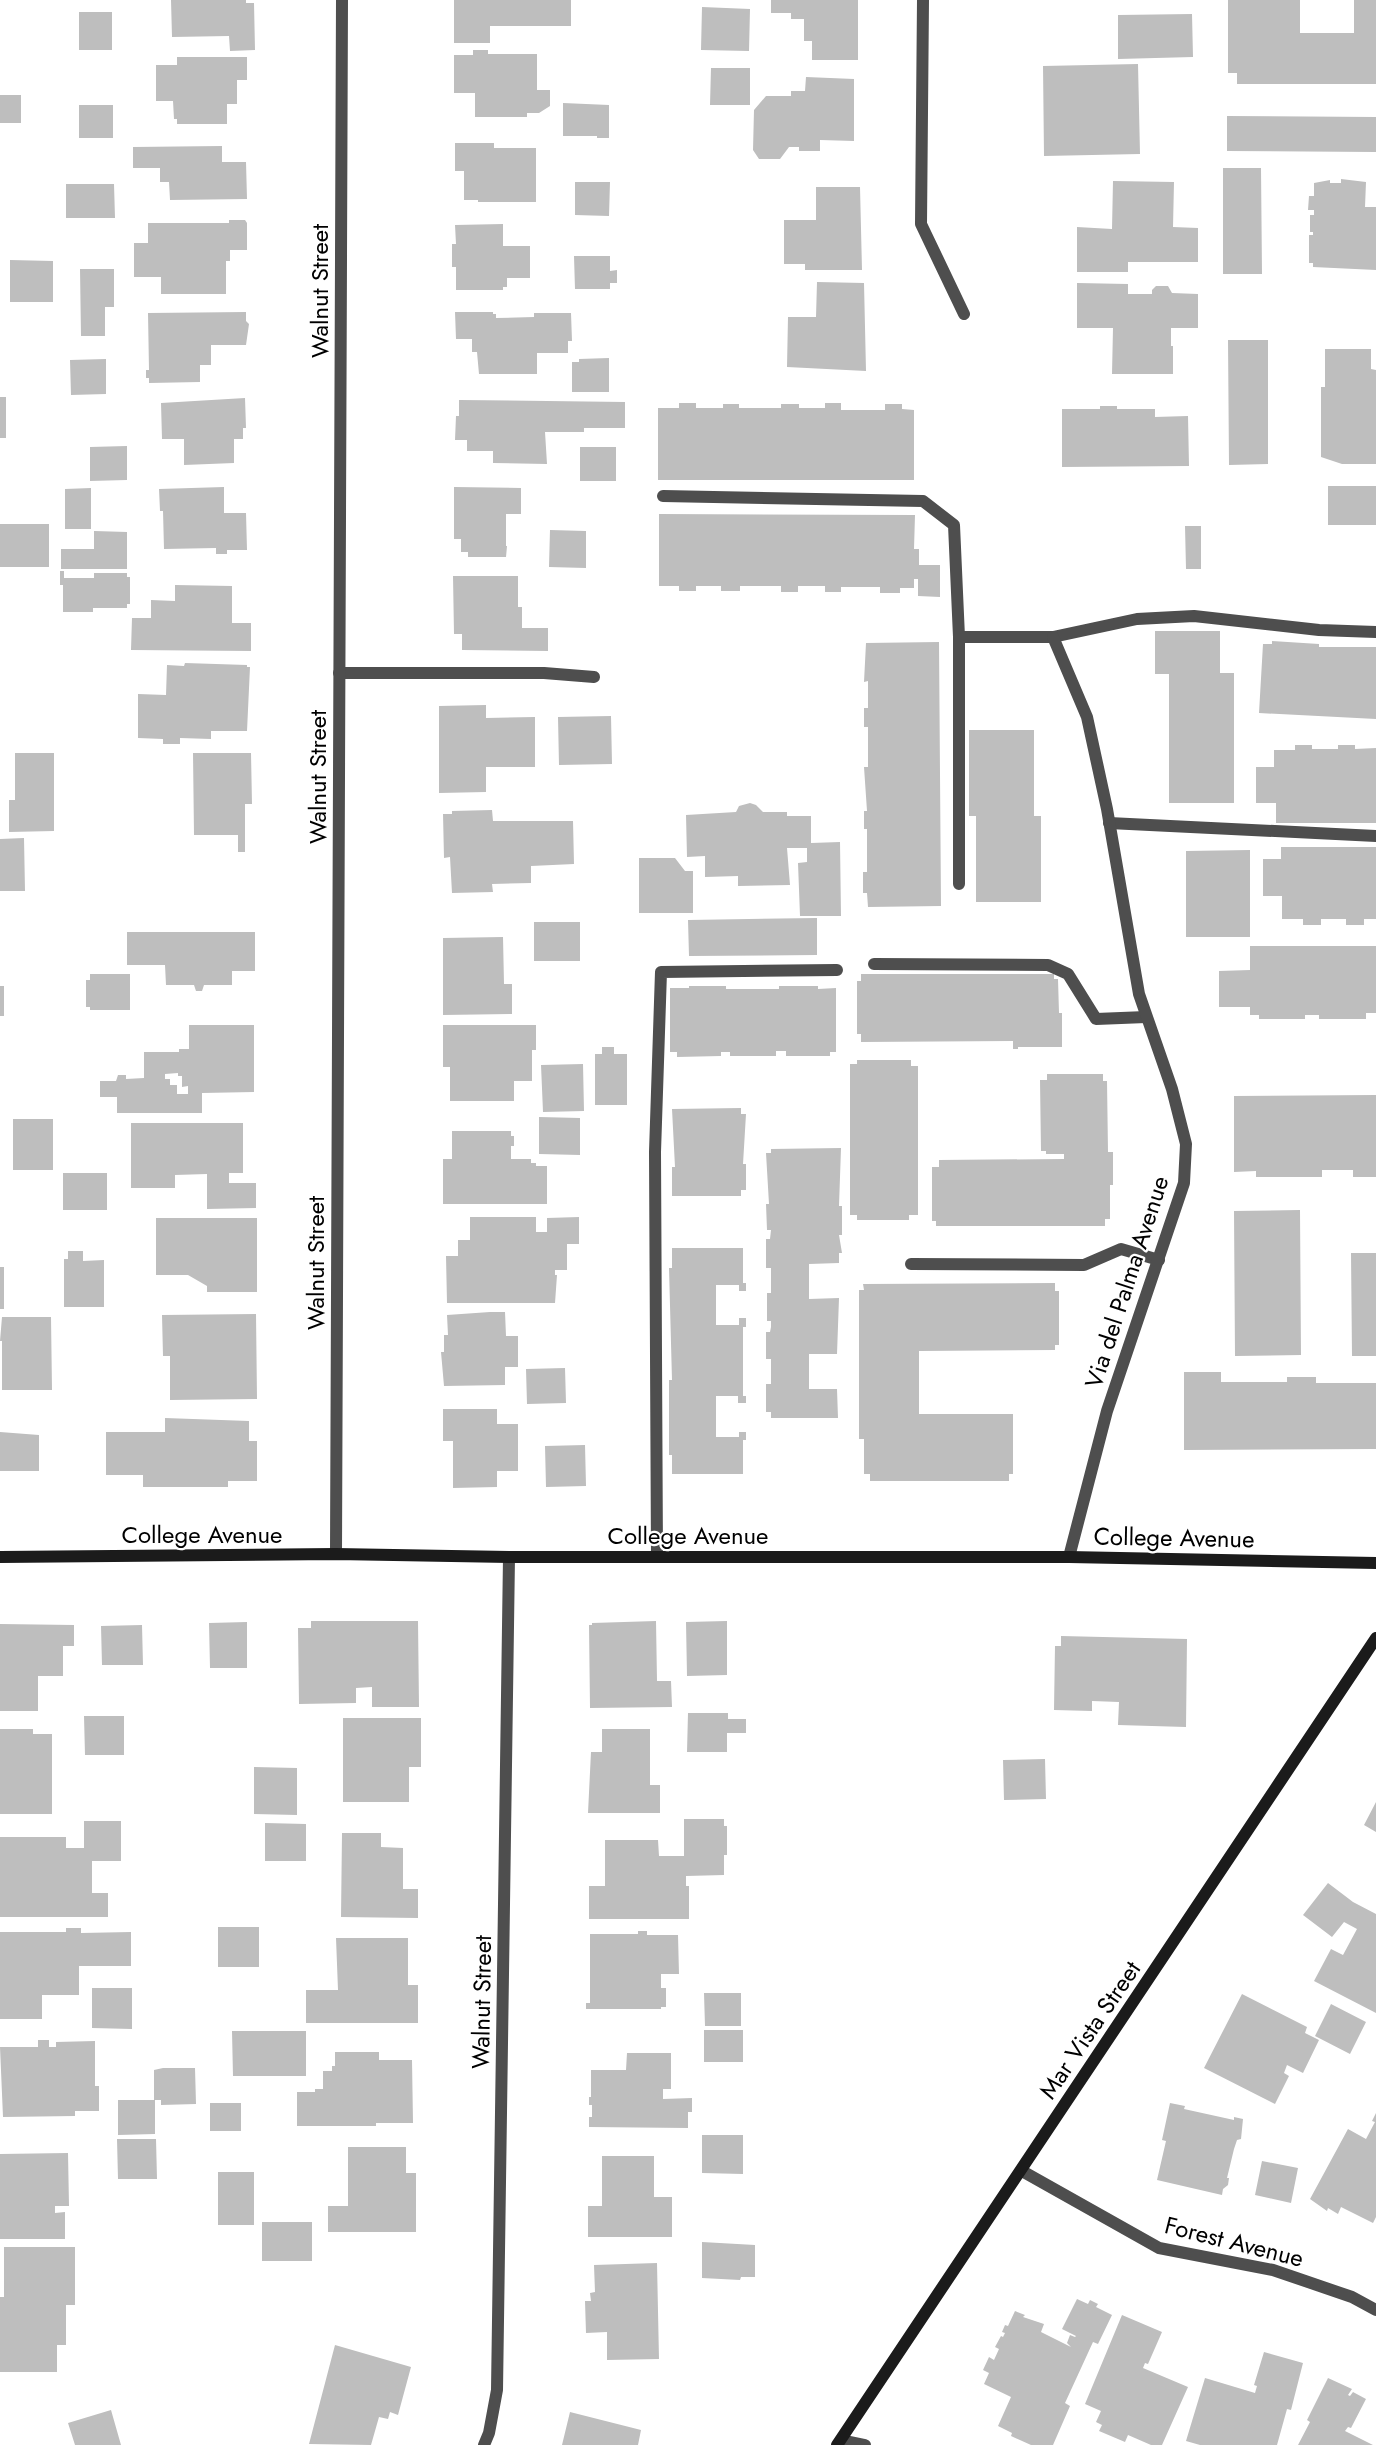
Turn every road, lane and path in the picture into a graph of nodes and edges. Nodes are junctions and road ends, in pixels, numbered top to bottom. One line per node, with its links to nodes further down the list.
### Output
1 (342, 0): 8 (street, Walnut Street)
2 (923, 0): 3 (street)
3 (964, 314)
4 (663, 496): 6 (street)
5 (1376, 632): 7 (street)
6 (959, 637): 7 (street); 12 (street)
7 (1053, 637): 10 (street, Via del Palma Avenue)
8 (339, 673): 9 (street); 18 (street, Walnut Street)
9 (594, 677)
10 (1109, 823): 11 (street); 15 (street, Via del Palma Avenue)
11 (1376, 836)
12 (959, 884)
13 (874, 964): 15 (street)
14 (837, 970): 21 (street)
15 (1146, 1017): 16 (street, Via del Palma Avenue)
16 (1159, 1260): 17 (street); 22 (street, Via del Palma Avenue)
17 (910, 1264)
18 (336, 1554): 19 (street, College Avenue); 20 (street, College Avenue)
19 (0, 1557)
20 (509, 1557): 21 (street, College Avenue); 28 (street, Walnut Street)
21 (657, 1557): 22 (street, College Avenue)
22 (1069, 1557): 23 (street, College Avenue)
23 (1376, 1563)
24 (1376, 1638): 25 (street, Mar Vista Street)
25 (1022, 2170): 26 (street, Forest Avenue); 27 (street, Mar Vista Street)
26 (1376, 2310)
27 (839, 2442): 29 (street)
28 (484, 2445)
29 (865, 2445)

